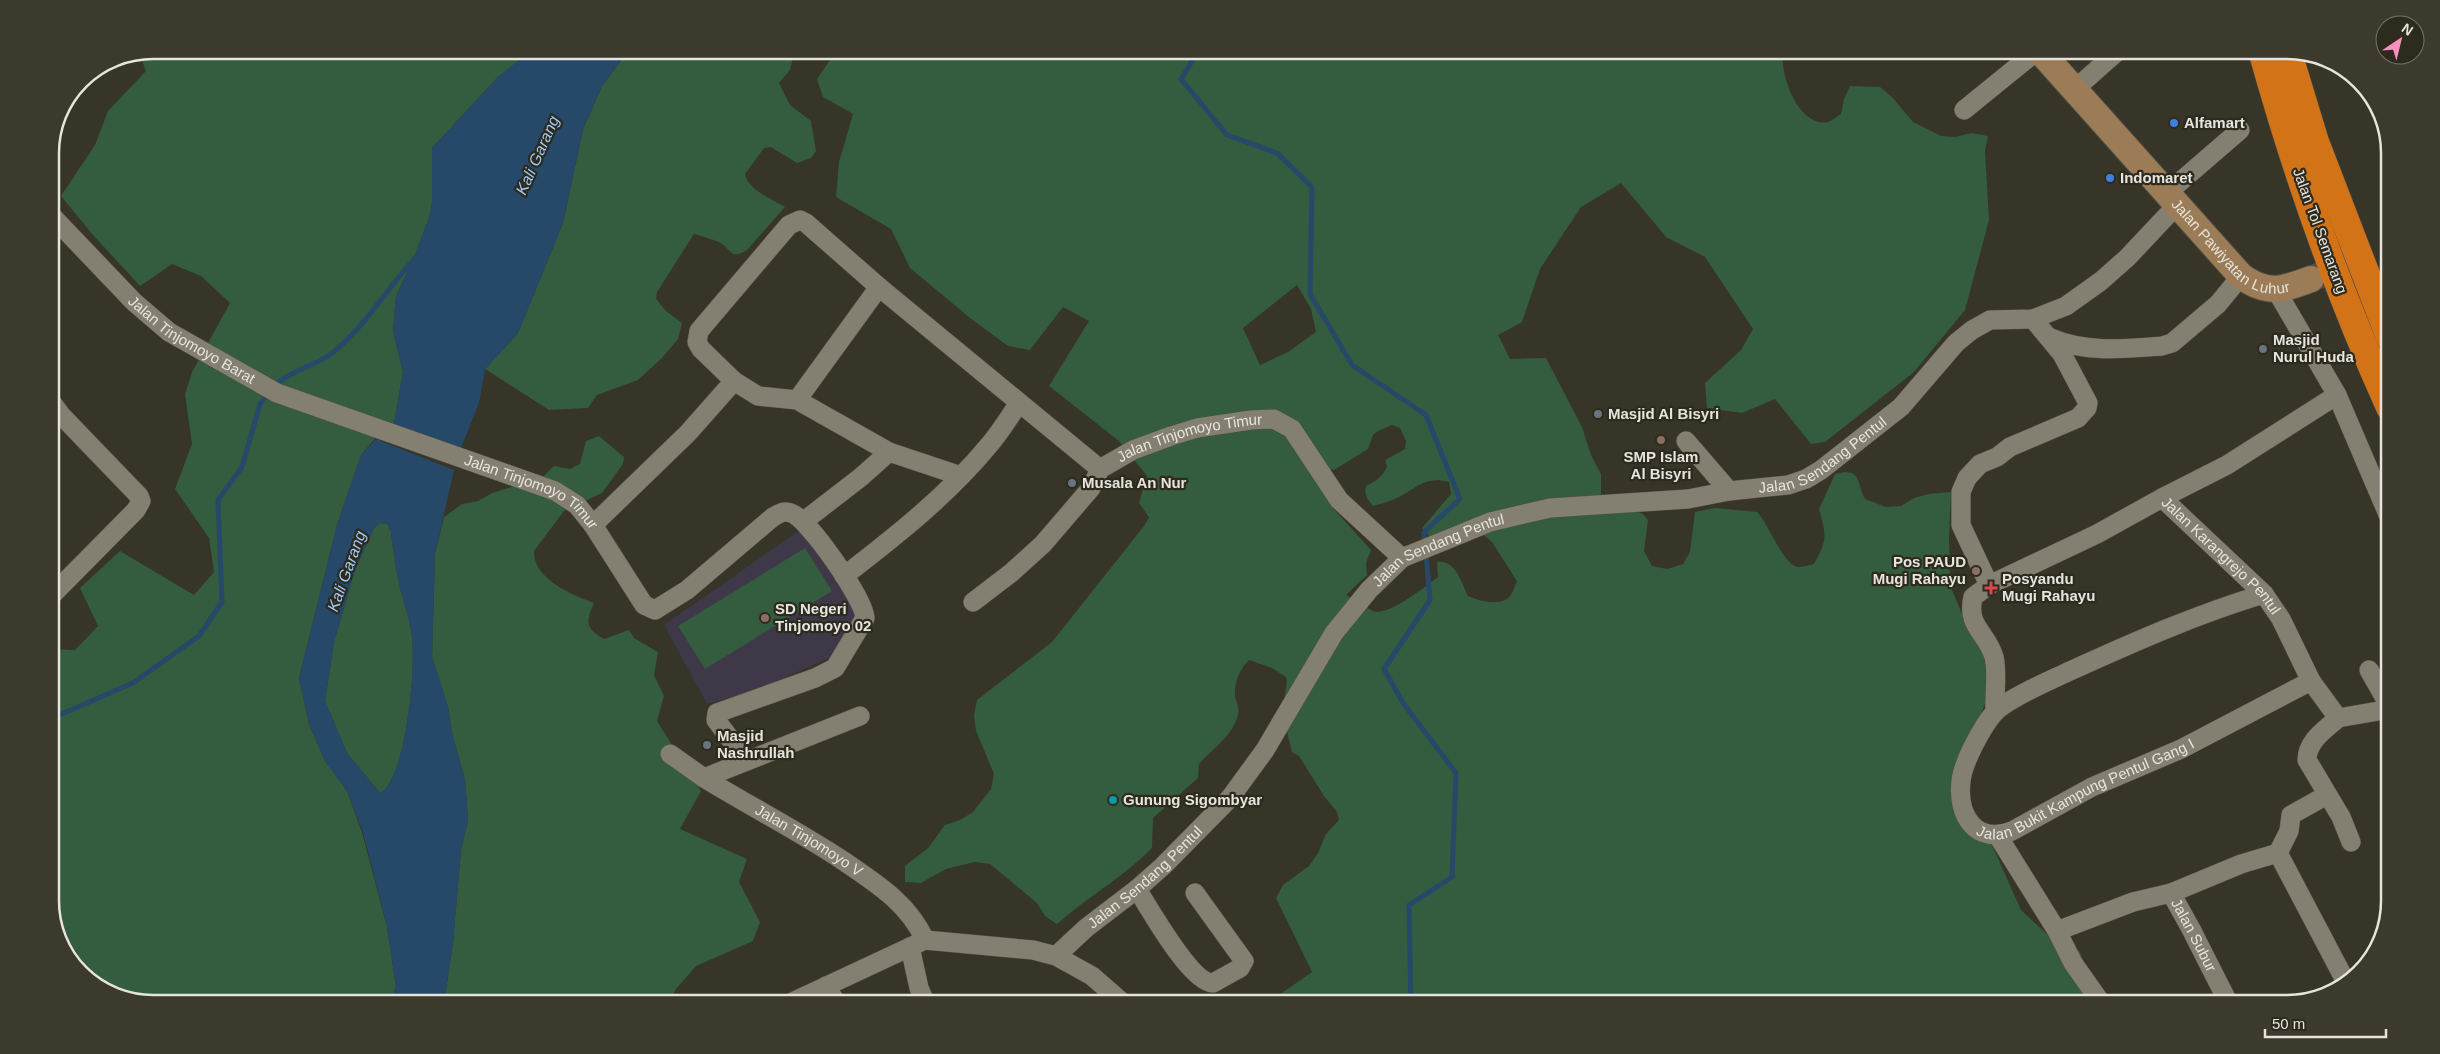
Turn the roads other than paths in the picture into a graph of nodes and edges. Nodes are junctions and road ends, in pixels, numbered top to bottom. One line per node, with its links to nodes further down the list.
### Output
1 (2027, 59): 7 (street)
2 (2047, 59): 6 (main road, Jalan Pawiyatan Luhur)
3 (2109, 59): 6 (street)
4 (2265, 59): 19 (highway, Jalan Tol Semarang)
5 (2290, 59): 15 (highway, Jalan Tol Semarang)
6 (2075, 89): 9 (main road, Jalan Pawiyatan Luhur)
7 (1964, 110)
8 (2240, 130): 9 (street, Jalan Sendang Pentul)
9 (2171, 200): 11 (main road, Jalan Pawiyatan Luhur); 16 (street, Jalan Sendang Pentul)
10 (59, 223): 24 (street, Jalan Tinjomoyo Barat)
11 (2241, 276): 14 (main road, Jalan Pawiyatan Luhur); 17 (street)
12 (2311, 279): 14 (main road, Jalan Pawiyatan Luhur)
13 (879, 287): 18 (street, Jalan Tinjomoyo Timur); 21 (street); 22 (street, Jalan Tinjomoyo Timur)
14 (2276, 290): 20 (street)
15 (2381, 314)
16 (2033, 319): 17 (street); 29 (street, Jalan Sendang Pentul)
17 (2050, 338): 36 (street)
18 (734, 382): 21 (street, Jalan Tinjomoyo Timur); 33 (street, Jalan Tinjomoyo Timur)
19 (2381, 388)
20 (2336, 395): 30 (street, Jalan Karangrejo Pentul); 31 (street)
21 (797, 400): 26 (street, Jalan Tinjomoyo Timur)
22 (1019, 403): 27 (street, Jalan Tinjomoyo Timur); 28 (street)
23 (59, 410): 37 (street)
24 (363, 424): 33 (street, Jalan Tinjomoyo Timur)
25 (1686, 441): 29 (street)
26 (889, 452): 28 (street, Jalan Tinjomoyo Timur); 32 (street)
27 (1100, 469): 34 (street, Jalan Tinjomoyo Timur); 39 (street, Jalan Tinjomoyo Timur)
28 (960, 476): 35 (street)
29 (1729, 491): 34 (street, Jalan Sendang Pentul)
30 (2162, 498): 36 (street); 38 (street, Jalan Karangrejo Pentul)
31 (2381, 498)
32 (804, 521): 33 (street); 35 (street)
33 (593, 525)
34 (1409, 555): 54 (street, Jalan Sendang Pentul)
35 (844, 576): 48 (street)
36 (1989, 585): 44 (street)
37 (59, 588)
38 (2264, 594): 41 (street, Jalan Karangrejo Pentul); 44 (street)
39 (973, 602)
40 (2369, 670): 42 (street)
41 (2311, 681): 46 (street, Jalan Karangrejo Pentul); 51 (street, Jalan Bukit Kampung Pentul Gang I)
42 (2381, 692)
43 (2381, 710): 46 (street)
44 (1994, 712): 51 (street, Jalan Bukit Kampung Pentul Gang I)
45 (860, 716): 48 (street)
46 (2338, 718): 50 (street)
47 (670, 754): 49 (street, Jalan Tinjomoyo V)
48 (736, 765): 49 (street)
49 (704, 778): 58 (street, Jalan Tinjomoyo V)
50 (2327, 794): 52 (street); 53 (street)
51 (1998, 836): 57 (street)
52 (2351, 842)
53 (2278, 853): 56 (street); 60 (street)
54 (1137, 889): 55 (street); 59 (street, Jalan Sendang Pentul)
55 (1195, 893)
56 (2171, 893): 57 (street); 67 (street, Jalan Subur)
57 (2057, 931): 66 (street)
58 (918, 944): 59 (street); 61 (street); 64 (street, Jalan Tinjomoyo V)
59 (1056, 956): 65 (street)
60 (2343, 977)
61 (826, 986): 62 (street); 63 (street)
62 (807, 995)
63 (832, 995)
64 (922, 995)
65 (1114, 995)
66 (2096, 995)
67 (2224, 995)

